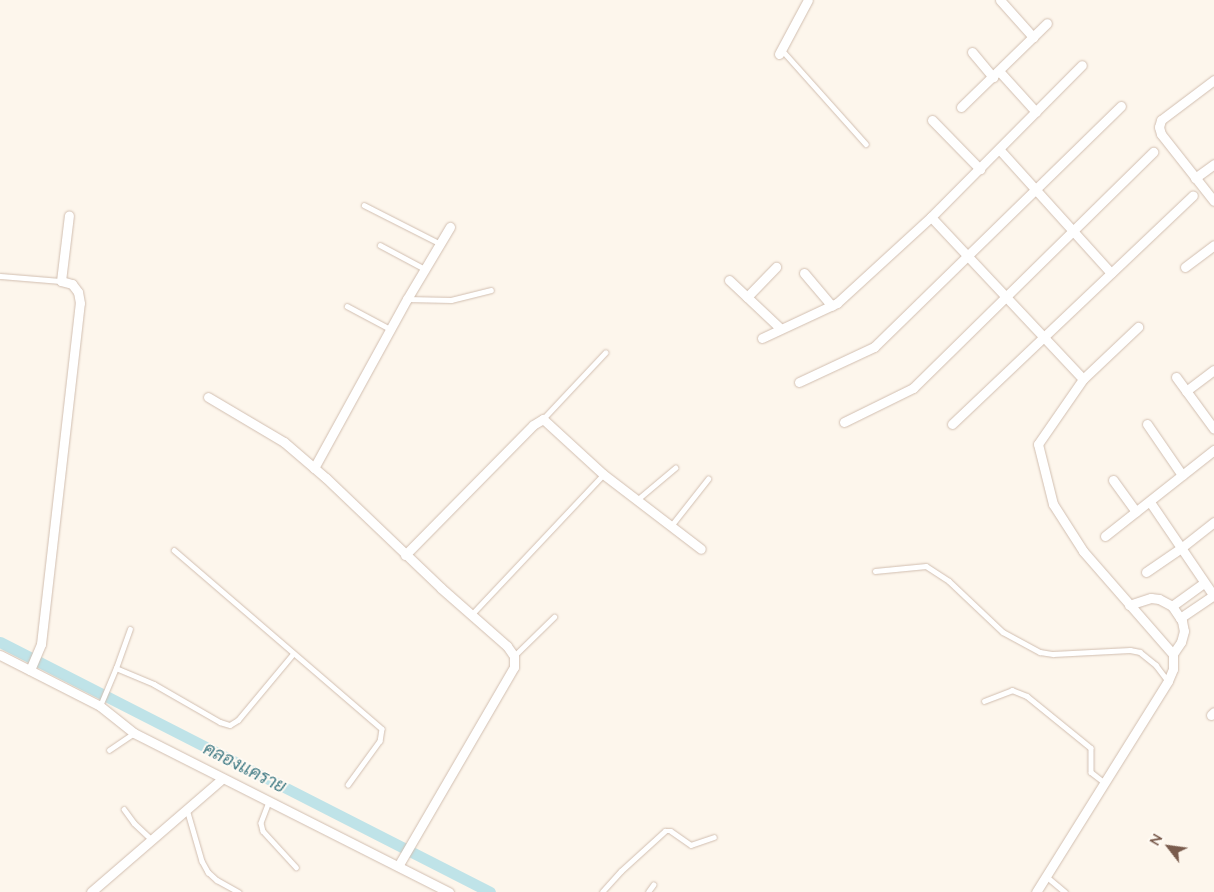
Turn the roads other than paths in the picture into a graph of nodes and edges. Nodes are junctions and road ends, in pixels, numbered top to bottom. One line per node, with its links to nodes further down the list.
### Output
1 (808, 0): 5 (street)
2 (1000, 0): 4 (street)
3 (1047, 24): 4 (street)
4 (1033, 37): 8 (street)
5 (780, 51): 14 (lane)
6 (972, 52): 8 (street)
7 (1082, 65): 12 (street)
8 (996, 74): 11 (street); 12 (street)
9 (1214, 80): 19 (street)
10 (1121, 106): 20 (street)
11 (960, 107)
12 (1036, 112): 15 (street)
13 (932, 120): 18 (street)
14 (866, 144)
15 (999, 149): 18 (street); 20 (street)
16 (1152, 152): 27 (street)
17 (1214, 164): 19 (street)
18 (980, 169): 25 (street)
19 (1195, 178): 22 (street)
20 (1036, 190): 27 (street); 31 (street)
21 (1193, 195): 36 (street)
22 (1214, 201)
23 (364, 205): 28 (lane)
24 (69, 215): 39 (street)
25 (931, 217): 31 (street); 45 (street)
26 (450, 227): 28 (street)
27 (1072, 230): 36 (street); 42 (street)
28 (441, 244): 34 (street)
29 (380, 245): 34 (lane)
30 (1214, 245): 33 (street)
31 (968, 257): 42 (street); 55 (street)
32 (776, 267): 41 (street)
33 (1185, 267)
34 (425, 269): 43 (street)
35 (804, 273): 45 (street)
36 (1111, 273): 49 (street)
37 (0, 276): 39 (lane)
38 (729, 280): 41 (street)
39 (61, 281): 94 (street)
40 (491, 290): 43 (lane)
41 (747, 296): 48 (street)
42 (1005, 296): 49 (street); 59 (street)
43 (407, 299): 47 (street)
44 (348, 306): 47 (lane)
45 (832, 306): 48 (street)
46 (1138, 327): 54 (street)
47 (391, 329): 64 (street)
48 (781, 329): 50 (street)
49 (1043, 337): 54 (street); 60 (street)
50 (762, 338)
51 (605, 353): 58 (lane)
52 (1214, 370): 56 (street)
53 (1176, 377): 56 (street)
54 (1083, 380): 84 (street)
55 (799, 382)
56 (1186, 392): 62 (street)
57 (208, 397): 64 (street)
58 (543, 419): 66 (street); 79 (street)
59 (844, 422)
60 (952, 424)
61 (1147, 424): 67 (street)
62 (1214, 429)
63 (1214, 450): 67 (street)
64 (314, 468): 79 (street)
65 (674, 468): 70 (lane)
66 (603, 474): 70 (street); 86 (lane)
67 (1182, 475): 71 (street)
68 (708, 478): 74 (lane)
69 (1113, 480): 72 (street)
70 (637, 500): 74 (street)
71 (1150, 502): 72 (street); 76 (street)
72 (1136, 512): 75 (street)
73 (1214, 522): 76 (street)
74 (671, 526): 77 (street)
75 (1104, 536)
76 (1181, 548): 81 (street); 82 (street)
77 (701, 549)
78 (174, 550): 90 (lane)
79 (405, 555): 86 (street)
80 (875, 571): 96 (lane)
81 (1146, 572)
82 (1204, 583): 83 (street); 85 (street)
83 (1214, 596): 88 (street)
84 (1129, 605): 85 (street); 91 (street)
85 (1172, 606): 88 (street)
86 (472, 614): 93 (street)
87 (554, 617): 93 (lane)
88 (1180, 618): 91 (street)
89 (130, 629): 95 (lane)
90 (293, 654): 95 (lane); 103 (lane)
91 (1173, 654): 96 (street)
92 (0, 655): 94 (street)
93 (514, 656): 109 (street)
94 (32, 666): 97 (street)
95 (116, 668): 97 (lane)
96 (1168, 681): 102 (street)
97 (101, 701): 99 (street)
98 (984, 701): 102 (lane)
99 (134, 733): 100 (lane); 101 (street)
100 (109, 750)
101 (222, 779): 104 (street); 106 (street)
102 (1104, 782): 111 (street)
103 (348, 785)
104 (270, 801): 109 (street); 110 (lane)
105 (124, 809): 108 (lane)
106 (187, 809): 108 (street); 114 (lane)
107 (714, 837): 116 (lane)
108 (152, 840): 113 (street)
109 (398, 866): 115 (street)
110 (296, 867)
111 (1046, 876): 118 (street); 119 (lane)
112 (653, 885): 117 (lane)
113 (91, 892)
114 (239, 892)
115 (449, 892)
116 (602, 892)
117 (648, 892)
118 (1036, 892)
119 (1064, 892)

